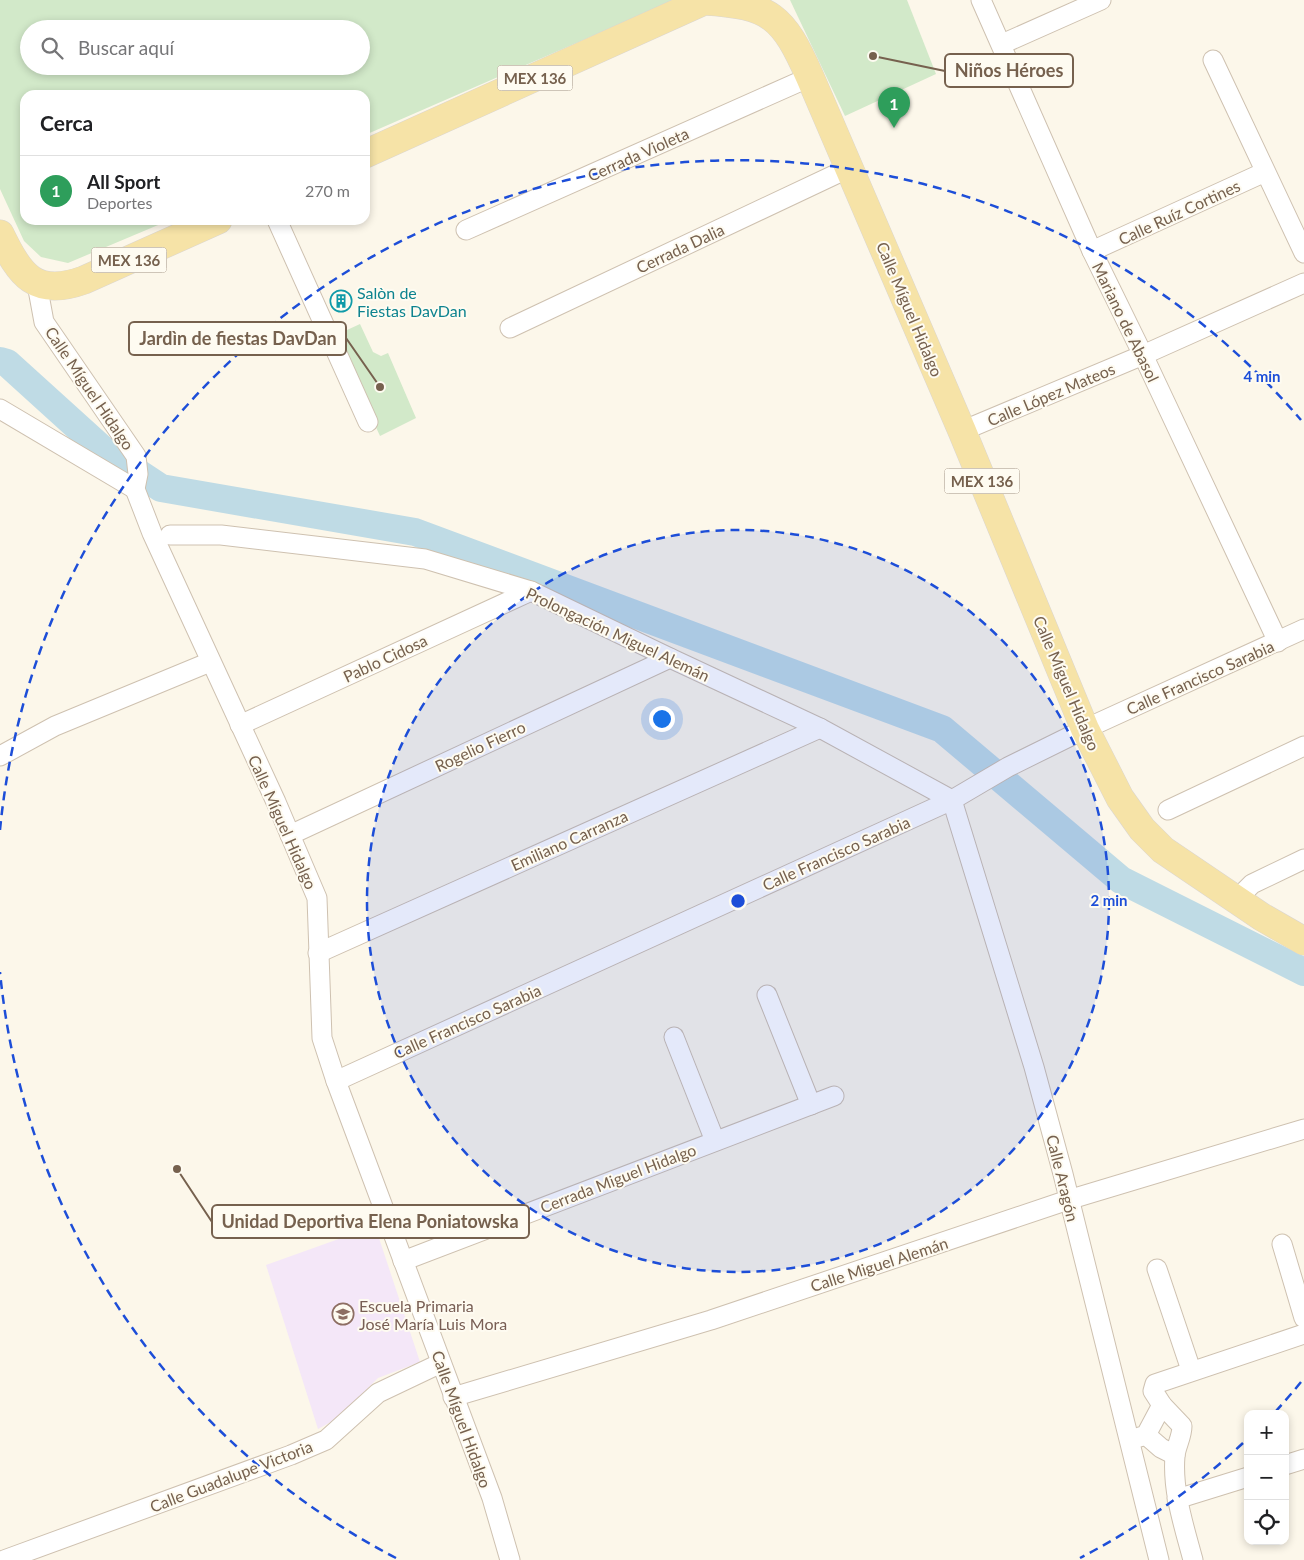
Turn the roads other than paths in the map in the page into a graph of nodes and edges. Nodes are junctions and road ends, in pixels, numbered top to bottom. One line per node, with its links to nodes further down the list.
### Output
1 (776, 0): 5 (main road)
2 (981, 0): 6 (street, Mariano de Abasol)
3 (1101, 0): 6 (street)
4 (712, 1): 5 (main road, Calle Míguel Hidalgo / MEX 136); 9 (main road, Calle Míguel Hidalgo / MEX 136)
5 (786, 30): 8 (main road, Calle Míguel Hidalgo / MEX 136)
6 (1002, 44): 16 (street, Mariano de Abasol)
7 (1213, 60): 11 (street)
8 (810, 77): 10 (main road, Calle Míguel Hidalgo / MEX 136); 14 (street, Cerrada Violeta)
9 (370, 152)
10 (850, 168): 20 (street, Cerrada Dalia); 24 (main road, Calle Míguel Hidalgo / MEX 136)
11 (1265, 172): 16 (street, Calle Ruíz Cortines); 17 (street)
12 (207, 225): 19 (main road, MEX 136)
13 (279, 225): 23 (street)
14 (466, 230)
15 (0, 234): 19 (main road)
16 (1092, 252): 21 (street, Mariano de Abasol)
17 (1304, 253)
18 (1304, 283): 21 (street, Calle López Mateos)
19 (37, 284): 25 (street, Calle Míguel Hidalgo)
20 (510, 328)
21 (1143, 355): 24 (street, Calle López Mateos); 29 (street, Mariano de Abasol)
22 (0, 409): 25 (street)
23 (368, 422)
24 (962, 431): 34 (main road, Calle Míguel Hidalgo / MEX 136)
25 (137, 475): 31 (street, Calle Míguel Hidalgo)
26 (170, 535): 27 (street, Prolongación Miguel Alemán)
27 (531, 591): 30 (street, Prolongación Miguel Alemán); 32 (street, Pablo Cidosa)
28 (1304, 629): 29 (street, Calle Francisco Sarabia)
29 (1278, 642): 34 (street, Calle Francisco Sarabia)
30 (670, 658): 33 (street, Prolongación Miguel Alemán); 39 (street, Rogelio Fierro)
31 (210, 662): 32 (street, Calle Míguel Hidalgo); 36 (street)
32 (240, 725): 39 (street, Calle Míguel Hidalgo)
33 (820, 728): 37 (street, Prolongación Miguel Alemán); 43 (street, Emiliano Carranza)
34 (1085, 728): 37 (street, Calle Francisco Sarabia); 41 (main road, Calle Míguel Hidalgo / MEX 136)
35 (1304, 746): 38 (street)
36 (0, 756)
37 (959, 796): 46 (street, Calle Francisco Sarabia); 51 (street, Calle Aragón)
38 (1168, 810)
39 (290, 835): 43 (street, Calle Míguel Hidalgo)
40 (1304, 859): 41 (street)
41 (1236, 900): 42 (main road, Calle Míguel Hidalgo / MEX 136)
42 (1304, 941)
43 (318, 953): 46 (street, Calle Míguel Hidalgo)
44 (767, 995): 48 (street)
45 (674, 1037): 50 (street)
46 (336, 1081): 53 (street, Calle Míguel Hidalgo)
47 (834, 1096): 48 (street, Cerrada Miguel Hidalgo)
48 (811, 1105): 50 (street, Cerrada Miguel Hidalgo)
49 (1304, 1129): 51 (street, Calle Miguel Alemán)
50 (715, 1141): 53 (street, Cerrada Miguel Hidalgo)
51 (1068, 1200): 59 (street, Calle Miguel Alemán); 61 (street, Calle Aragón)
52 (1282, 1244): 55 (street)
53 (403, 1261): 57 (street, Calle Míguel Hidalgo)
54 (1157, 1270): 58 (street)
55 (1304, 1318)
56 (1304, 1334): 58 (street)
57 (442, 1363): 59 (street, Calle Míguel Hidalgo); 67 (street, Calle Guadalupe Victoria)
58 (1191, 1370): 60 (street)
59 (453, 1398): 68 (street, Calle Míguel Hidalgo)
60 (1162, 1405): 61 (street); 62 (street)
61 (1138, 1437): 62 (street); 69 (street, Calle Aragón)
62 (1175, 1455): 66 (street)
63 (1304, 1459): 64 (street)
64 (1289, 1464)
65 (1244, 1477): 66 (street)
66 (1177, 1499): 70 (street)
67 (4, 1560)
68 (510, 1560)
69 (1159, 1560)
70 (1193, 1560)

